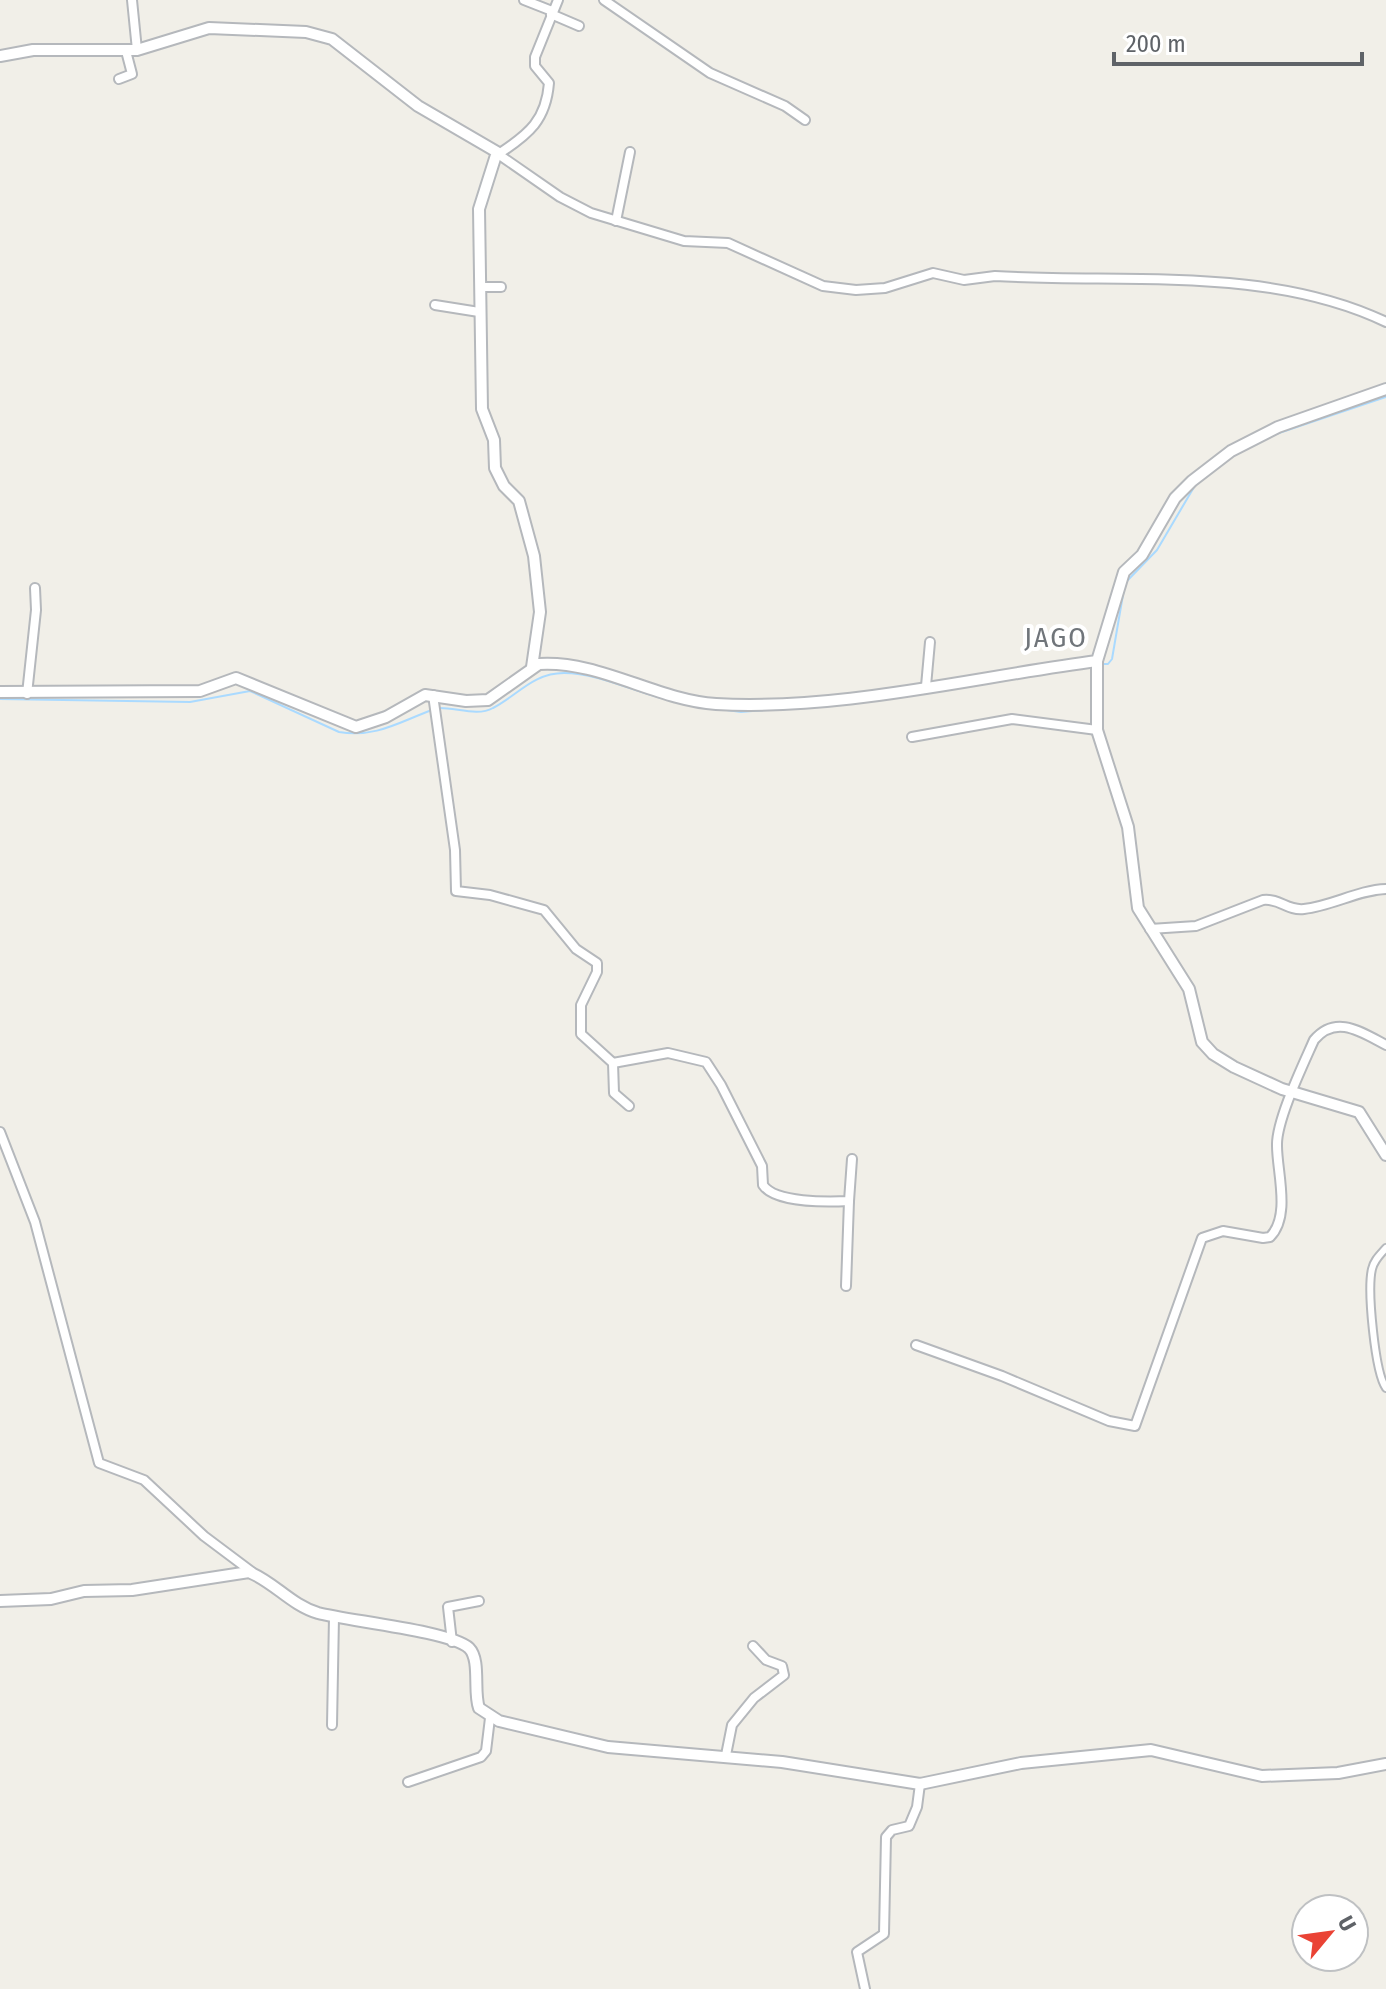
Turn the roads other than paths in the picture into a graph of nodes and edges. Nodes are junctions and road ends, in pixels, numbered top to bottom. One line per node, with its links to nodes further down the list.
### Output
1 (132, 0): 7 (street)
2 (524, 0): 5 (street)
3 (558, 0): 5 (street)
4 (604, 0): 10 (street)
5 (551, 13): 6 (street); 12 (street)
6 (579, 26)
7 (132, 50): 8 (street); 9 (street); 12 (street)
8 (0, 56)
9 (119, 79)
10 (805, 120)
11 (630, 152): 13 (street)
12 (499, 153): 13 (street); 14 (street)
13 (616, 221): 18 (street)
14 (480, 287): 15 (street); 17 (street)
15 (501, 287)
16 (435, 305): 17 (street)
17 (479, 312): 23 (street)
18 (1386, 322)
19 (1386, 389): 22 (street)
20 (35, 588): 26 (street)
21 (930, 642): 24 (street)
22 (1096, 664): 24 (street); 28 (street)
23 (532, 667): 24 (street); 27 (street)
24 (926, 686)
25 (0, 692): 26 (street)
26 (27, 694): 27 (street)
27 (434, 698): 33 (street)
28 (1097, 730): 29 (street); 31 (street)
29 (912, 737)
30 (1386, 889): 31 (street)
31 (1150, 929): 34 (street)
32 (1386, 1045): 34 (street)
33 (613, 1063): 35 (street); 39 (street)
34 (1294, 1093): 37 (street); 42 (street)
35 (629, 1106)
36 (0, 1132): 44 (street)
37 (1386, 1155)
38 (852, 1159): 39 (street)
39 (849, 1201): 41 (street)
40 (1386, 1248): 43 (street)
41 (846, 1286)
42 (916, 1345)
43 (1386, 1388)
44 (253, 1573): 45 (street); 47 (street)
45 (0, 1601)
46 (479, 1601): 48 (street)
47 (334, 1617): 48 (street); 51 (street)
48 (452, 1642): 50 (street)
49 (753, 1646): 52 (street)
50 (490, 1718): 52 (street); 54 (street)
51 (332, 1725)
52 (726, 1755): 55 (street)
53 (1386, 1764): 55 (street)
54 (408, 1782)
55 (920, 1784): 56 (street)
56 (865, 1989)

